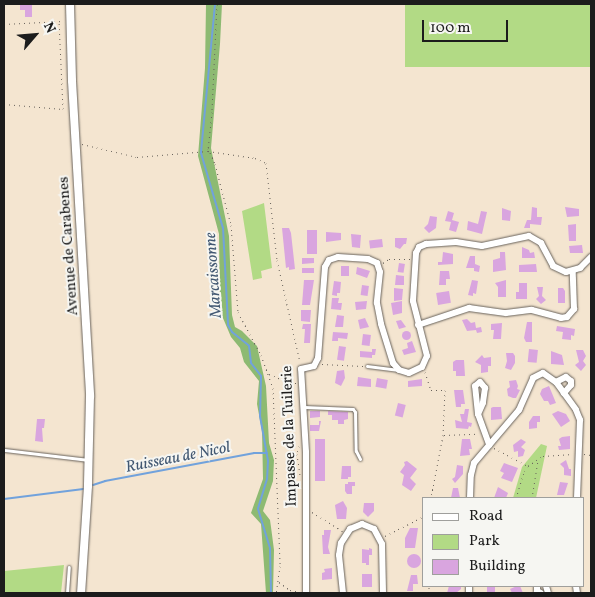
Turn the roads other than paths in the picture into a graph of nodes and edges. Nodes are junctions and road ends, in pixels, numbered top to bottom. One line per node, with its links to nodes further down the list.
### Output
1 (70, 4): 14 (street, Avenue de Carabenes)
2 (591, 257): 3 (street)
3 (573, 272): 4 (street); 4 (street)
4 (418, 324): 6 (street)
5 (367, 366): 6 (lane)
6 (399, 370): 9 (street, Impasse de la Tuilerie)
7 (556, 382): 8 (street); 8 (street); 11 (street)
8 (564, 393): 16 (street)
9 (303, 407): 13 (lane); 20 (street, Impasse de la Tuilerie)
10 (478, 414): 11 (street)
11 (489, 445): 15 (street)
12 (4, 450): 14 (lane)
13 (360, 459)
14 (89, 460): 19 (street, Avenue de Carabenes)
15 (470, 497)
16 (577, 497)
17 (70, 567): 18 (lane)
18 (67, 593)
19 (81, 593)
20 (306, 593)
21 (343, 593): 22 (street)
22 (383, 593)

